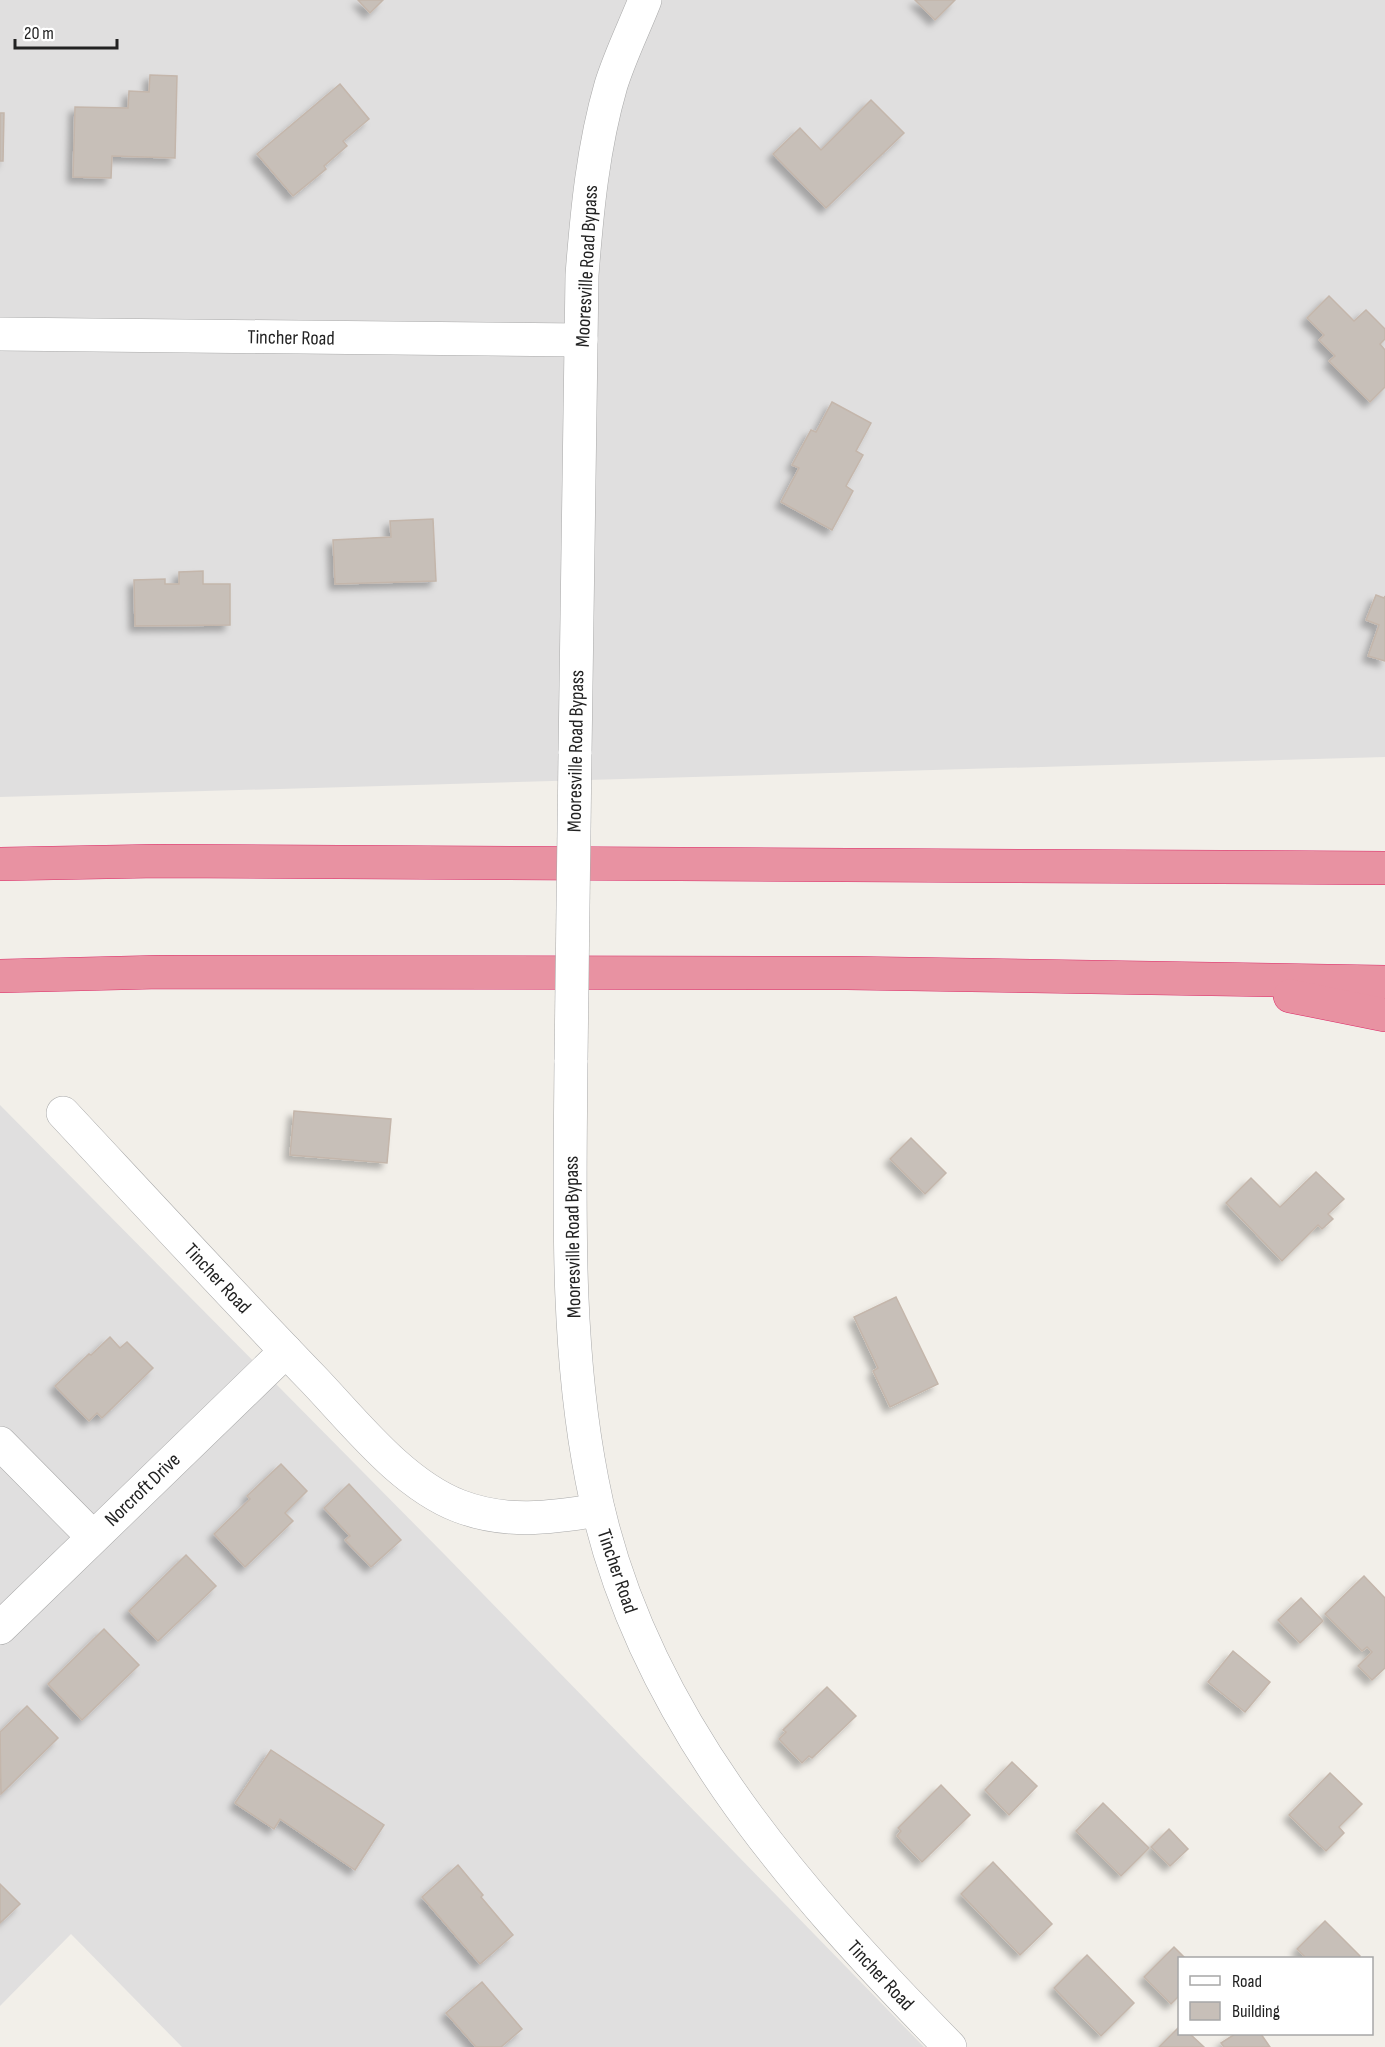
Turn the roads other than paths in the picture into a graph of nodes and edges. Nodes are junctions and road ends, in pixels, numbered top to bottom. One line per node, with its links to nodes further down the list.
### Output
1 (645, 0): 3 (street, Mooresville Road Bypass)
2 (0, 334): 3 (street, Tincher Road)
3 (581, 340): 15 (street, Mooresville Road Bypass, bridge)
4 (1385, 851): 6 (highway)
5 (0, 864): 6 (highway)
6 (1298, 867): 7 (highway)
7 (1385, 868)
8 (0, 976): 9 (highway)
9 (1211, 980): 10 (highway); 11 (highway)
10 (1385, 982)
11 (1385, 1015)
12 (63, 1113): 13 (street, Tincher Road)
13 (286, 1351): 15 (street, Tincher Road); 16 (street, Norcroft Drive)
14 (0, 1443): 16 (street)
15 (598, 1510): 18 (street, Tincher Road)
16 (93, 1537): 17 (street, Norcroft Drive)
17 (0, 1628)
18 (950, 2047)

